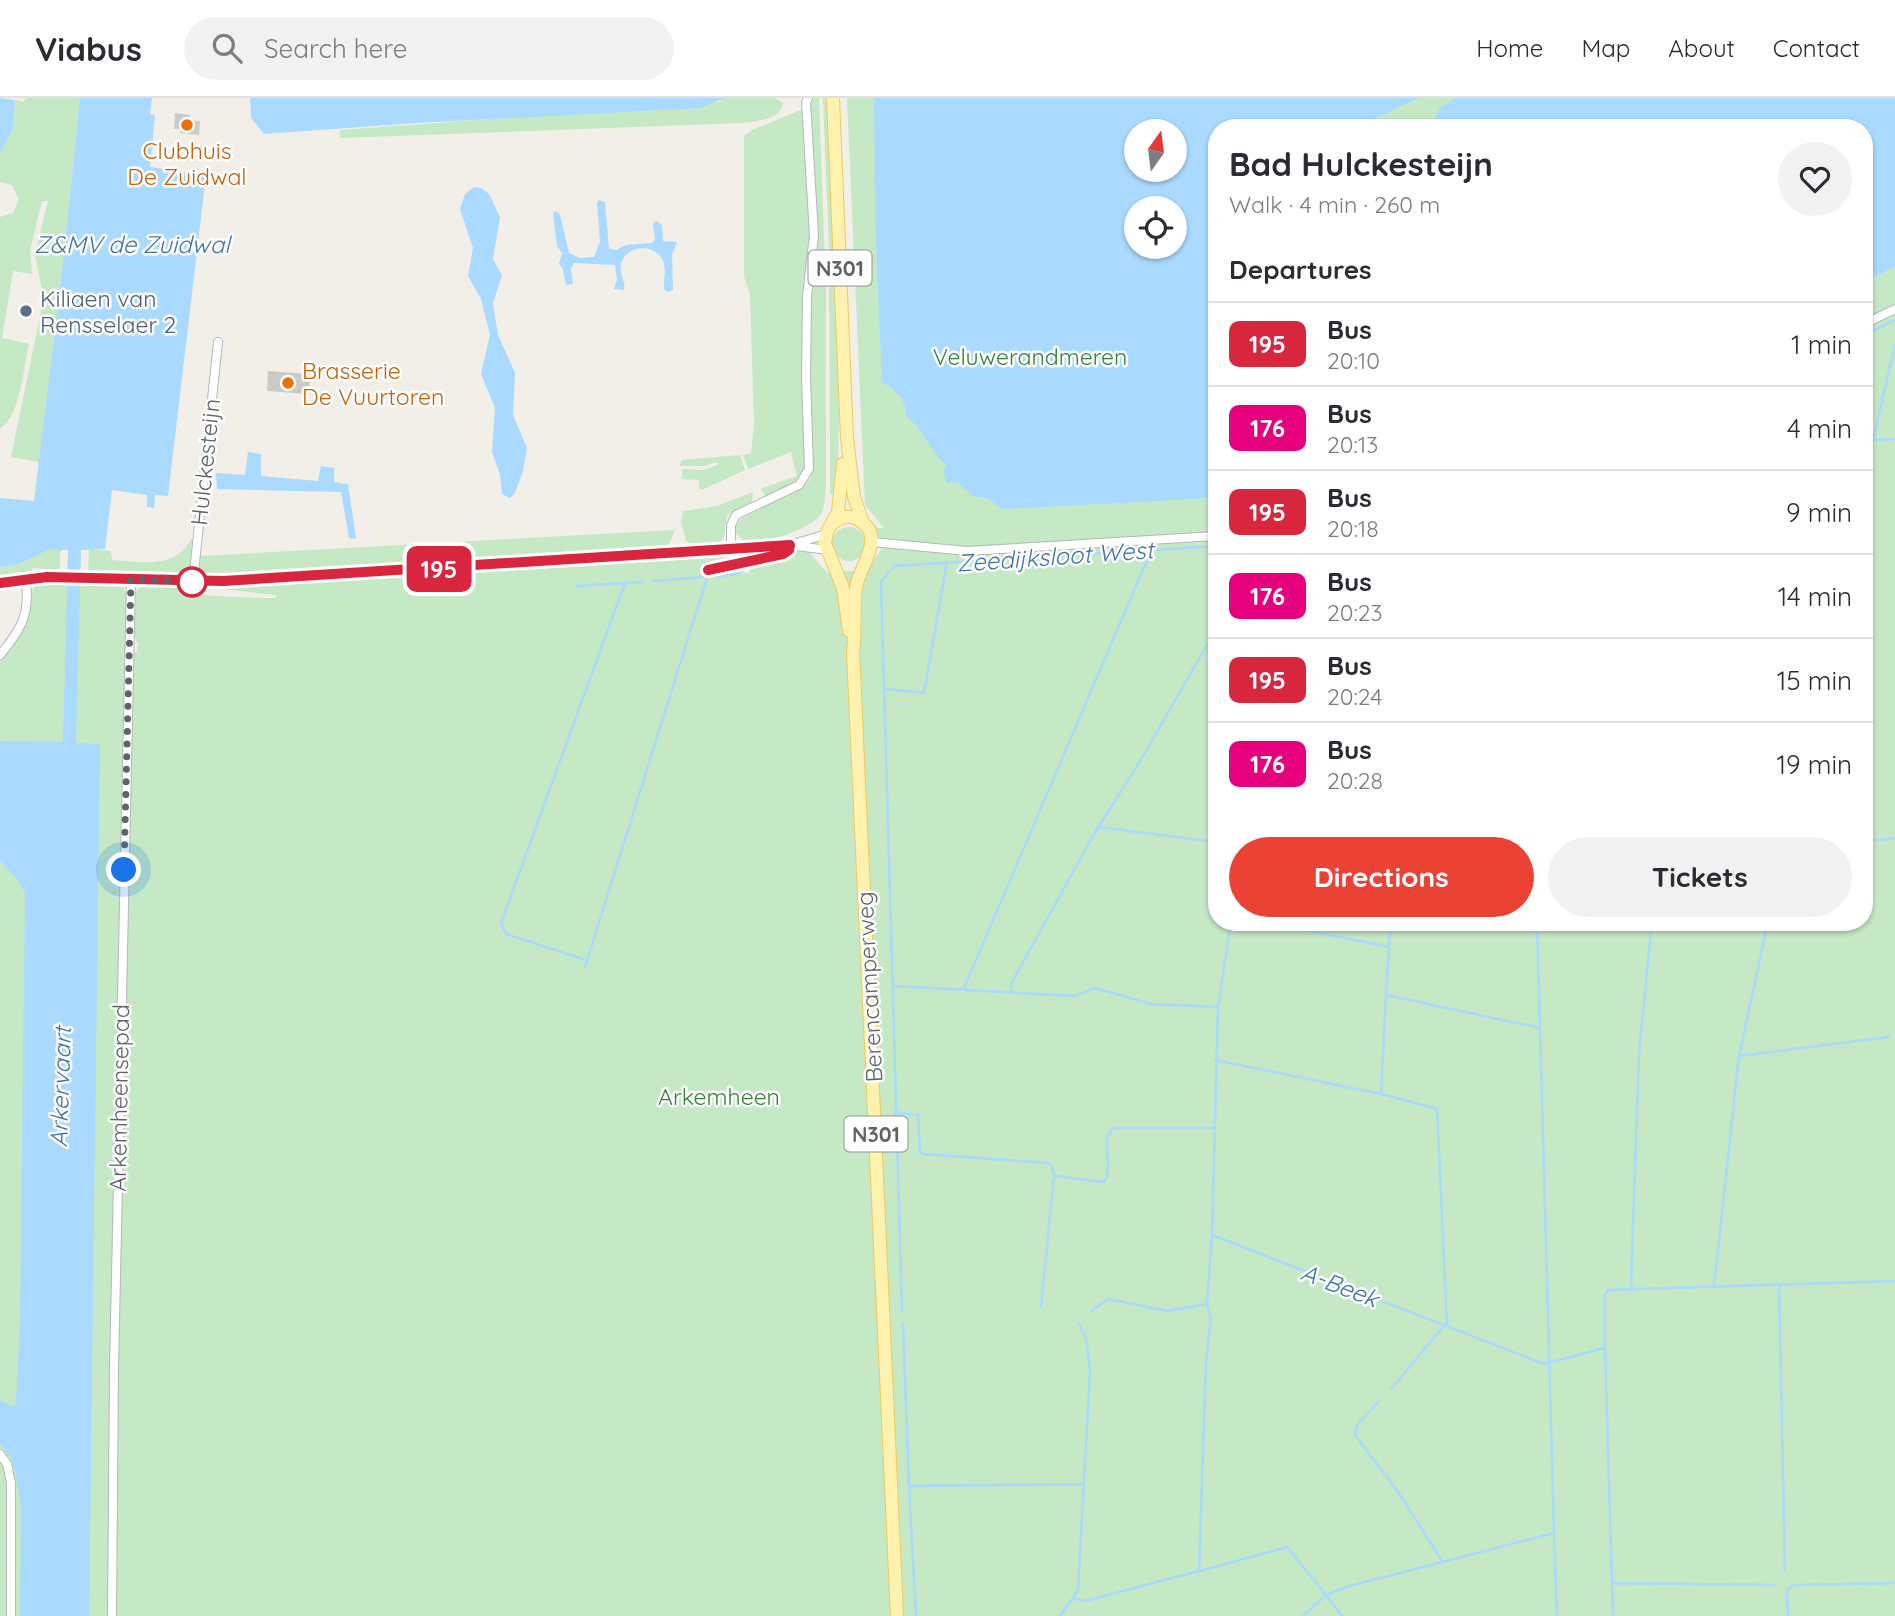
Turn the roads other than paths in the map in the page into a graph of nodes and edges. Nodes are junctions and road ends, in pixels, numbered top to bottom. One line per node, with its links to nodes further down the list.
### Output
1 (808, 98): 12 (street)
2 (833, 98): 6 (main road, N301)
3 (1895, 309): 4 (street)
4 (1873, 320)
5 (218, 342): 18 (street, Hulckesteijn)
6 (847, 438): 7 (main road, N301); 8 (main road, N301)
7 (863, 524): 8 (main road); 10 (main road)
8 (830, 529): 11 (street); 13 (main road)
9 (1208, 536): 10 (street)
10 (872, 542): 14 (main road)
11 (790, 545): 12 (street); 13 (street); 15 (street)
12 (731, 548): 18 (street)
13 (829, 556): 14 (main road); 20 (main road, Berencamperweg / N301)
14 (864, 566): 20 (main road, Berencamperweg / N301)
15 (708, 570)
16 (26, 579): 17 (street); 19 (street); 21 (street)
17 (131, 579): 18 (street); 24 (street, Arkemheensepad)
18 (193, 582)
19 (0, 583)
20 (853, 652): 25 (main road, Berencamperweg / N301)
21 (0, 656)
22 (0, 1454): 23 (street)
23 (11, 1616)
24 (112, 1616)
25 (897, 1616)

